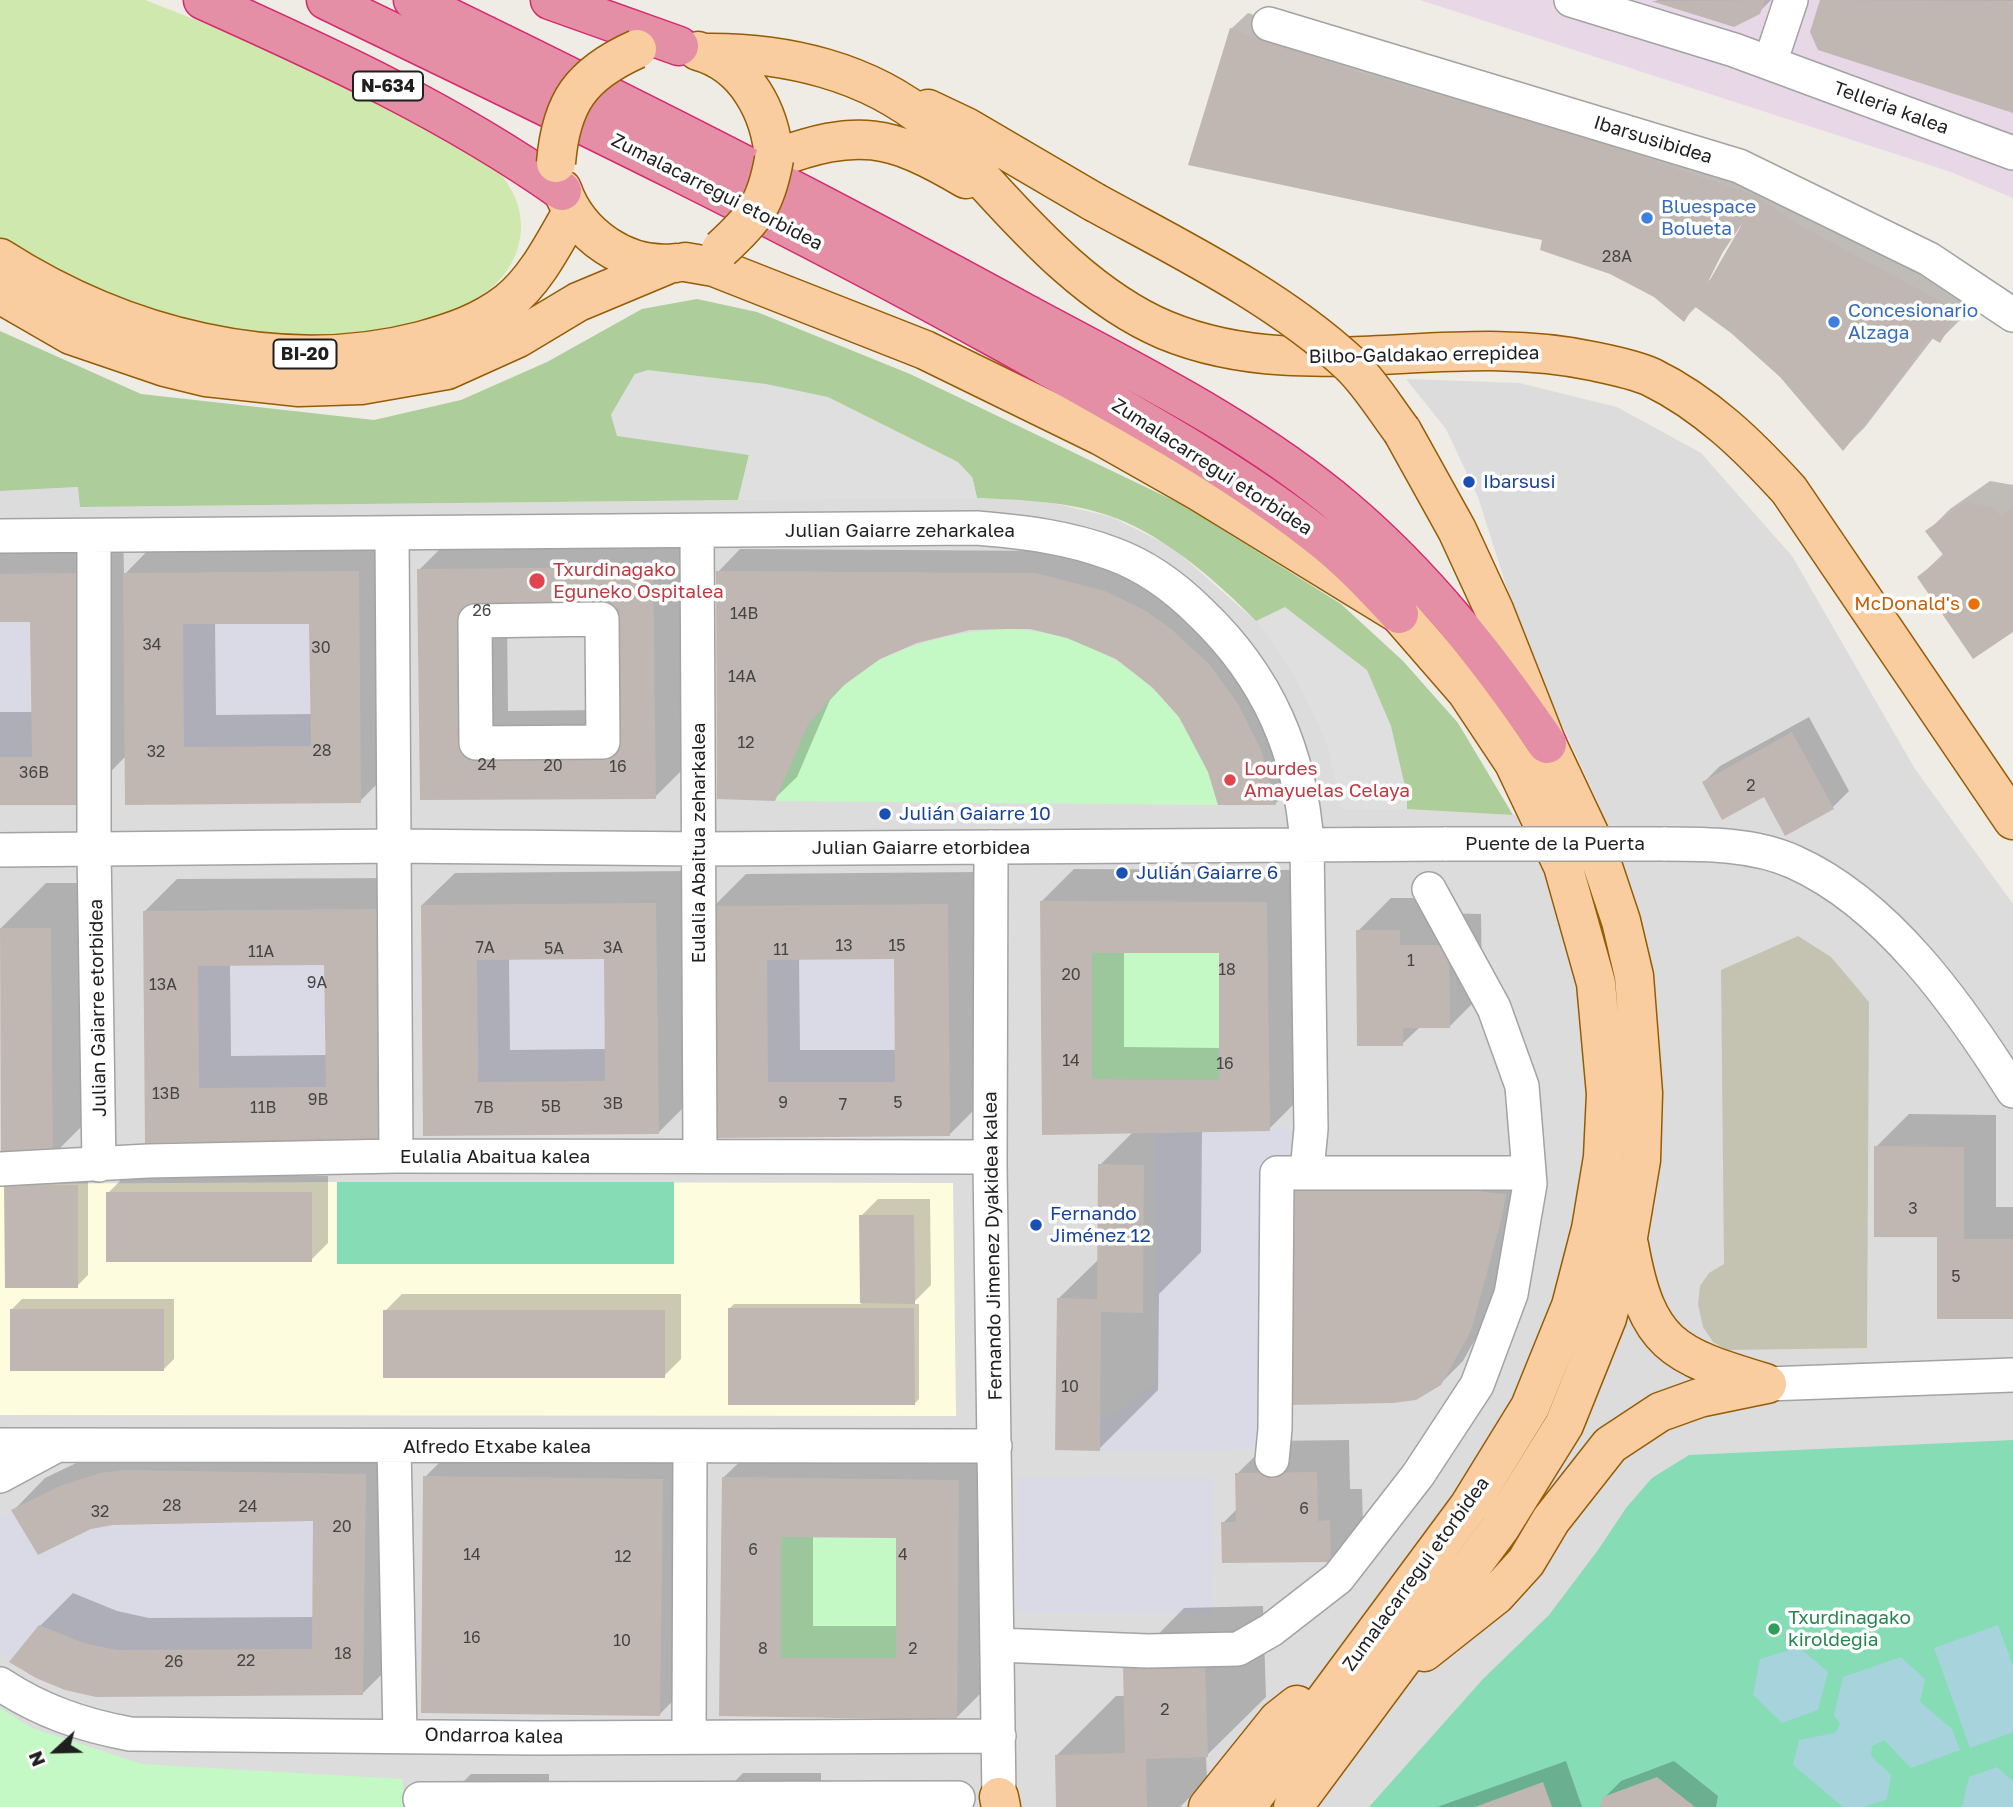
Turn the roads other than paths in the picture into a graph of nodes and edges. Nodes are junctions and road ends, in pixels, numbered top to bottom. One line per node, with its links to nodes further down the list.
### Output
1 (204, 0): 13 (highway, N-634)
2 (326, 0): 23 (highway, Zumalacarregui etorbidea / N-634)
3 (413, 0): 25 (highway, Zumalacarregui etorbidea)
4 (550, 0): 8 (highway)
5 (1571, 0): 9 (street, Telleria kalea)
6 (1791, 0): 9 (street)
7 (1269, 24): 18 (street, Ibarsusibidea)
8 (692, 50): 10 (main road, Bilbo-Galdakao errepidea); 12 (main road); 13 (main road, bridge)
9 (1770, 63): 11 (street, Telleria kalea)
10 (870, 83): 14 (main road, Bilbo-Galdakao errepidea); 25 (main road, bridge)
11 (2013, 153)
12 (774, 159): 14 (main road, Bilbo-Galdakao errepidea); 16 (main road, bridge)
13 (564, 189): 15 (main road, BI-20); 16 (main road)
14 (1001, 200): 26 (main road, Bilbo-Galdakao errepidea)
15 (0, 258)
16 (677, 263): 17 (main road, BI-20); 23 (main road)
17 (0, 294)
18 (2013, 315)
19 (697, 531): 20 (street); 28 (street, Julian Gaiarre zeharkalea); 31 (street, Eulalia Abaitua zeharkalea)
20 (392, 533): 22 (street); 29 (street)
21 (0, 536): 22 (street)
22 (94, 536): 33 (street, Julian Gaiarre etorbidea)
23 (1399, 614): 54 (main road, Zumalacarregui etorbidea)
24 (603, 741): 24 (street)
25 (1547, 744): 43 (main road, Zumalacarregui etorbidea)
26 (2013, 820)
27 (1447, 844): 28 (street, Julian Gaiarre etorbidea); 35 (street, Puente de la Puerta, bridge)
28 (1307, 845): 30 (street, Julian Gaiarre etorbidea); 41 (street)
29 (395, 846): 31 (street, Julian Gaiarre etorbidea); 33 (street, Julian Gaiarre etorbidea); 36 (street)
30 (991, 847): 31 (street, Julian Gaiarre etorbidea); 38 (street, Fernando Jimenez Dyakidea kalea)
31 (700, 849): 37 (street, Eulalia Abaitua zeharkalea)
32 (0, 850): 33 (street, Julian Gaiarre etorbidea)
33 (94, 850): 39 (street, Julian Gaiarre etorbidea)
34 (1430, 889): 42 (street)
35 (2013, 1091)
36 (396, 1156): 37 (street, Eulalia Abaitua kalea); 39 (street, Eulalia Abaitua kalea)
37 (701, 1156): 38 (street, Eulalia Abaitua kalea)
38 (990, 1157): 48 (street, Fernando Jimenez Dyakidea kalea)
39 (99, 1165): 40 (street, Eulalia Abaitua kalea)
40 (0, 1169)
41 (1307, 1171): 42 (street); 51 (street)
42 (1529, 1174): 53 (street)
43 (1628, 1237): 45 (main road); 55 (main road, Zumalacarregui etorbidea)
44 (2013, 1375): 45 (street)
45 (1767, 1384): 55 (main road)
46 (0, 1445): 47 (street, Alfredo Etxabe kalea)
47 (56, 1446): 49 (street, Alfredo Etxabe kalea); 52 (street)
48 (995, 1446): 50 (street, Alfredo Etxabe kalea); 53 (street, Fernando Jimenez Dyakidea kalea)
49 (394, 1447): 50 (street, Alfredo Etxabe kalea); 57 (street)
50 (690, 1447): 59 (street)
51 (1272, 1460)
52 (0, 1476)
53 (998, 1645): 58 (street, Fernando Jimenez Dyakidea kalea)
54 (1354, 1661): 63 (main road); 64 (main road, Zumalacarregui etorbidea)
55 (1384, 1683): 65 (main road, Zumalacarregui etorbidea)
56 (0, 1685): 57 (street, Ondarroa kalea)
57 (400, 1735): 59 (street, Ondarroa kalea)
58 (999, 1736): 59 (street, Ondarroa kalea); 62 (street, Fernando Jimenez Dyakidea kalea)
59 (689, 1737)
60 (958, 1798): 61 (street)
61 (420, 1799)
62 (999, 1804)
63 (1208, 1807)
64 (1246, 1807)
65 (1293, 1807)

